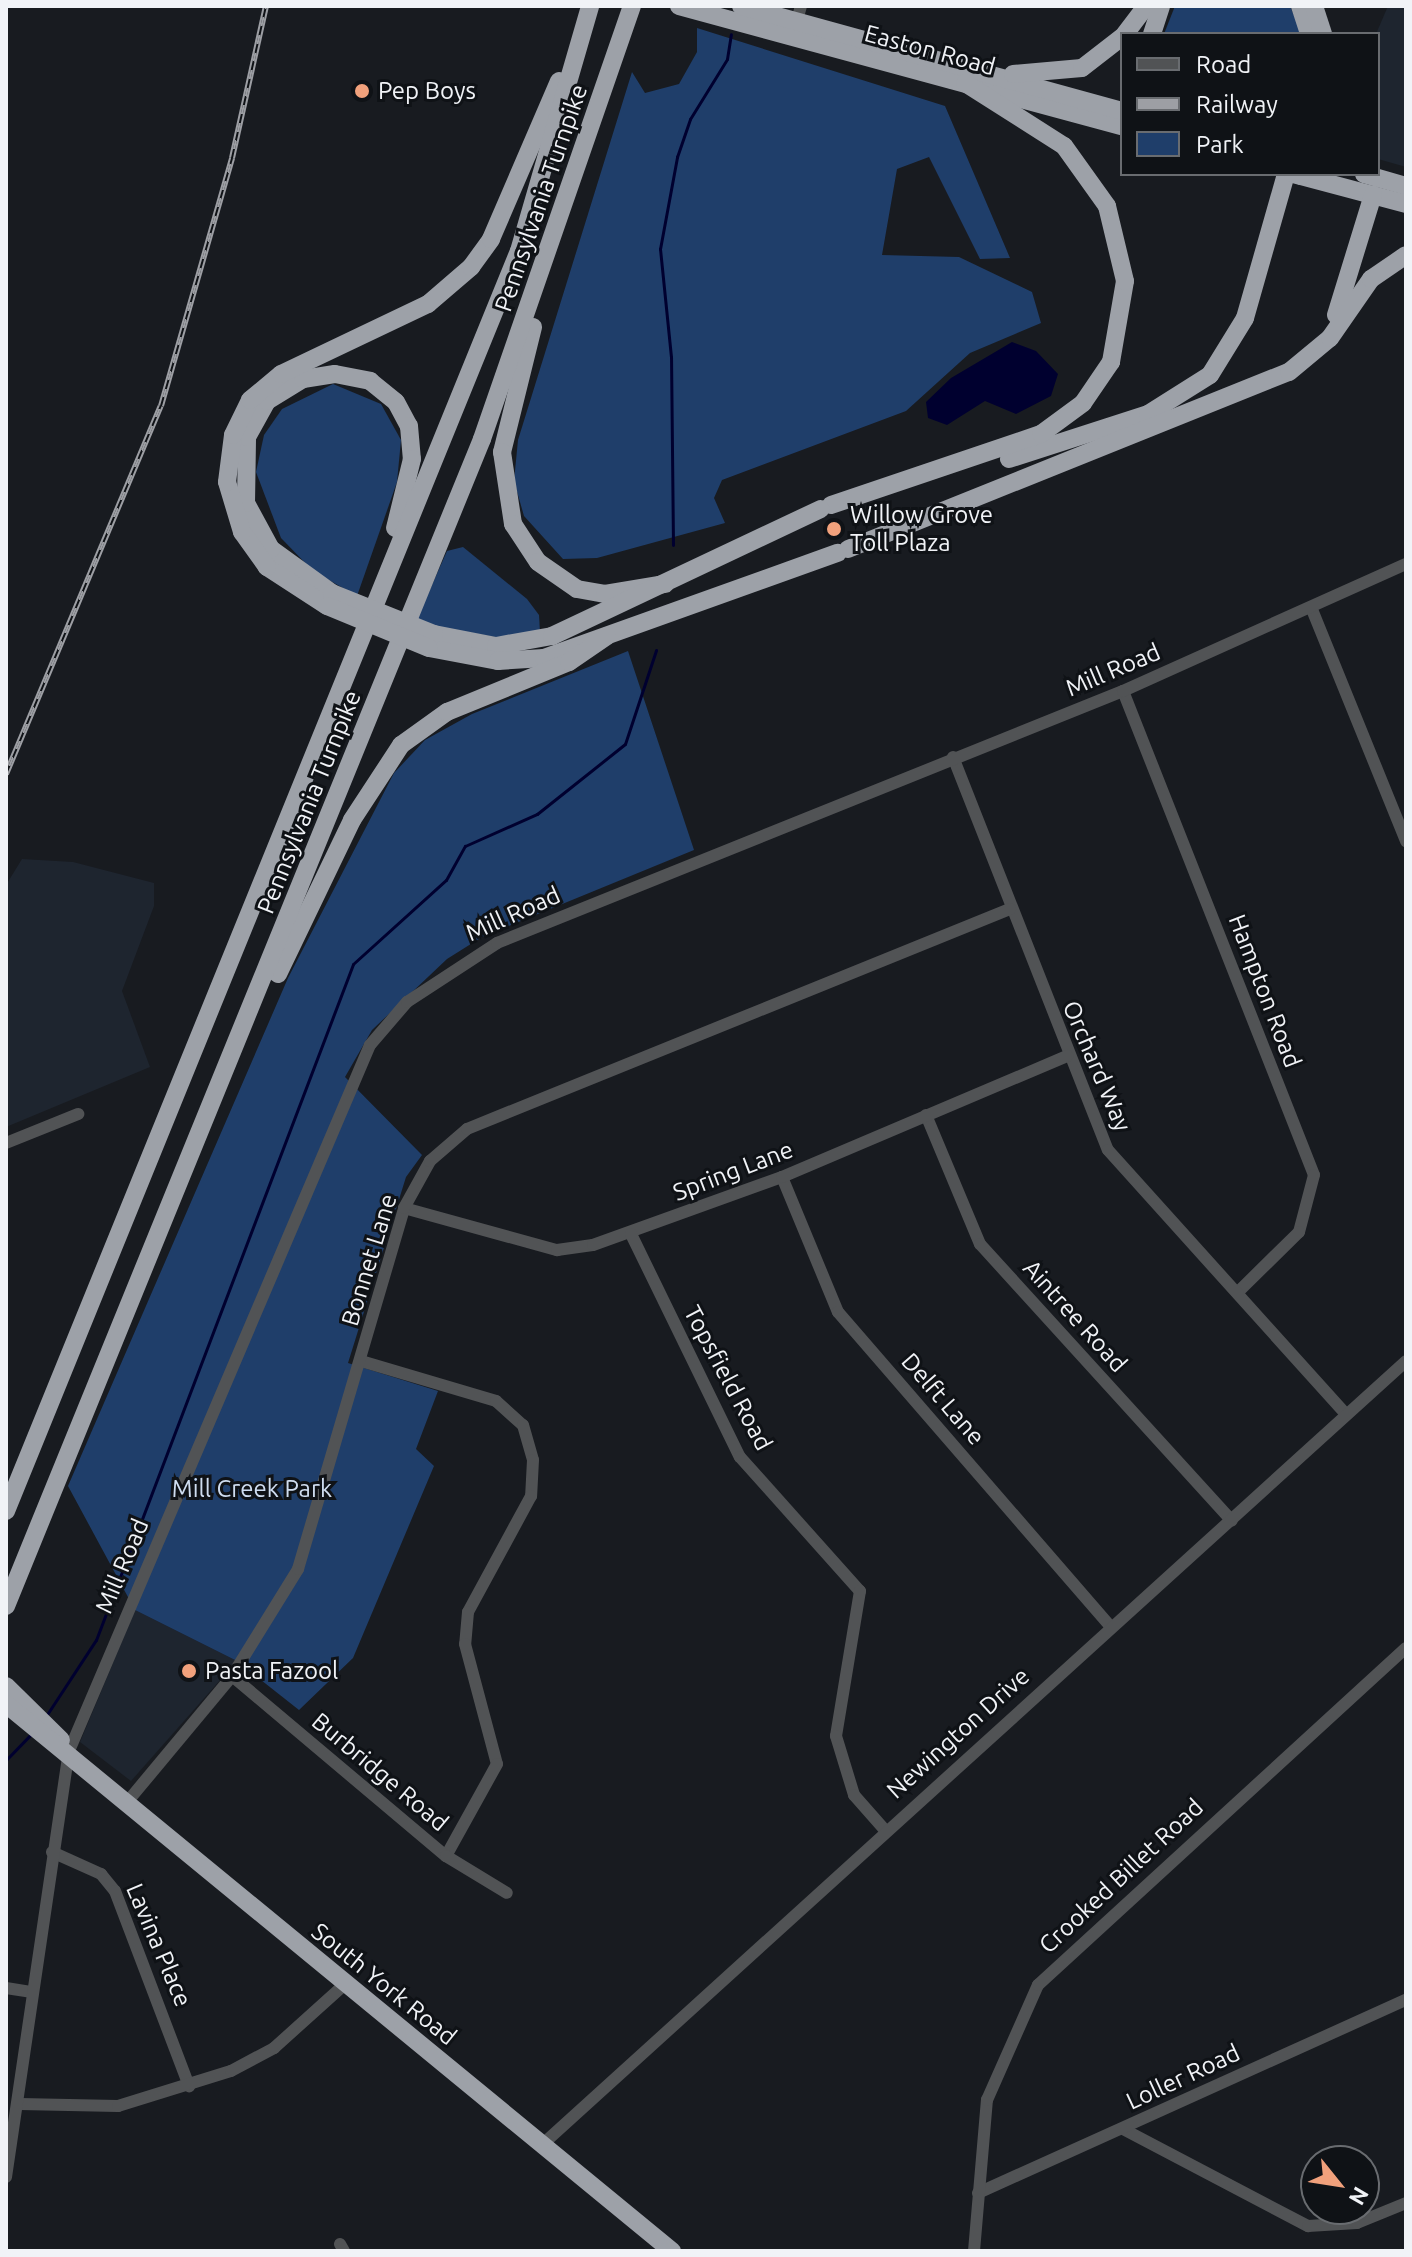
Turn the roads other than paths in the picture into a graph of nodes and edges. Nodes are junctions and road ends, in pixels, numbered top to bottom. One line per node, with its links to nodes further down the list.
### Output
1 (679, 6): 9 (highway, Easton Road)
2 (741, 6): 9 (highway, Easton Road)
3 (1146, 6): 10 (highway)
4 (1161, 6): 11 (highway)
5 (1300, 6): 12 (highway)
6 (1314, 6): 13 (highway)
7 (588, 13): 33 (highway); 37 (highway, Pennsylvania Turnpike)
8 (630, 13): 26 (highway, Pennsylvania Turnpike)
9 (797, 22): 15 (highway, Easton Road); 16 (highway, Easton Road)
10 (1126, 32)
11 (1153, 32)
12 (1308, 32)
13 (1322, 32)
14 (1120, 38): 15 (highway)
15 (1005, 80): 17 (highway, Easton Road)
16 (965, 83): 18 (highway, Easton Road); 30 (highway)
17 (1120, 110)
18 (1120, 125)
19 (1293, 176): 30 (highway)
20 (1293, 176): 29 (highway)
21 (1302, 176): 24 (highway)
22 (1371, 176): 23 (highway)
23 (1406, 186)
24 (1373, 195): 25 (highway); 28 (highway)
25 (1406, 204)
26 (562, 215): 32 (highway); 46 (highway, Pennsylvania Turnpike)
27 (1406, 255): 28 (highway)
28 (1315, 354): 29 (highway)
29 (1167, 422): 35 (highway)
30 (989, 456): 32 (highway)
31 (1406, 564): 34 (street, Mill Road)
32 (665, 584): 36 (highway)
33 (330, 600): 36 (highway, bridge); 37 (highway)
34 (1311, 607): 38 (street, Mill Road); 40 (street)
35 (607, 636): 36 (highway); 46 (highway)
36 (432, 641)
37 (359, 645): 54 (highway, Pennsylvania Turnpike)
38 (1123, 691): 39 (street, Mill Road); 50 (street, Hampton Road)
39 (953, 757): 41 (street, Orchard Way); 61 (street, Mill Road)
40 (1406, 841)
41 (1010, 909): 42 (street, Orchard Way); 48 (street, Bonnet Lane)
42 (1067, 1056): 44 (street, Spring Lane); 50 (street, Orchard Way)
43 (78, 1114): 45 (street)
44 (926, 1115): 47 (street, Spring Lane); 55 (street, Aintree Road)
45 (6, 1143)
46 (197, 1147): 56 (highway, Pennsylvania Turnpike)
47 (782, 1177): 49 (street, Spring Lane); 57 (street, Delft Lane)
48 (404, 1208): 49 (street, Spring Lane); 51 (street, Bonnet Lane)
49 (631, 1234): 63 (street, Topsfield Road)
50 (1240, 1290): 53 (street, Orchard Way)
51 (361, 1361): 59 (street, Bonnet Lane); 65 (street)
52 (1406, 1361): 53 (street, Newington Drive)
53 (1345, 1413): 55 (street, Newington Drive)
54 (6, 1511)
55 (1232, 1521): 57 (street, Newington Drive)
56 (6, 1606)
57 (1110, 1626): 63 (street, Newington Drive)
58 (1406, 1648): 76 (street, Crooked Billet Road)
59 (232, 1676): 62 (street, Bonnet Lane); 65 (street, Burbridge Road)
60 (7, 1692): 61 (highway, South York Road)
61 (69, 1751): 62 (highway, South York Road); 64 (street, Mill Road)
62 (128, 1801): 67 (highway, South York Road)
63 (884, 1829): 74 (street, Newington Drive)
64 (52, 1852): 69 (street, Mill Road); 71 (street, Lavina Place)
65 (446, 1856): 66 (street, Burbridge Road)
66 (507, 1893)
67 (345, 1984): 71 (street); 74 (highway, South York Road)
68 (6, 1988): 69 (street)
69 (31, 1992): 72 (street, Mill Road)
70 (1406, 2000): 73 (street, Loller Road)
71 (189, 2086): 72 (street)
72 (20, 2104): 75 (street, Mill Road)
73 (1123, 2129): 76 (street, Loller Road); 77 (street)
74 (544, 2143): 78 (highway, South York Road)
75 (6, 2177)
76 (978, 2193): 79 (street, Crooked Billet Road)
77 (1406, 2203)
78 (672, 2251)
79 (974, 2251)

